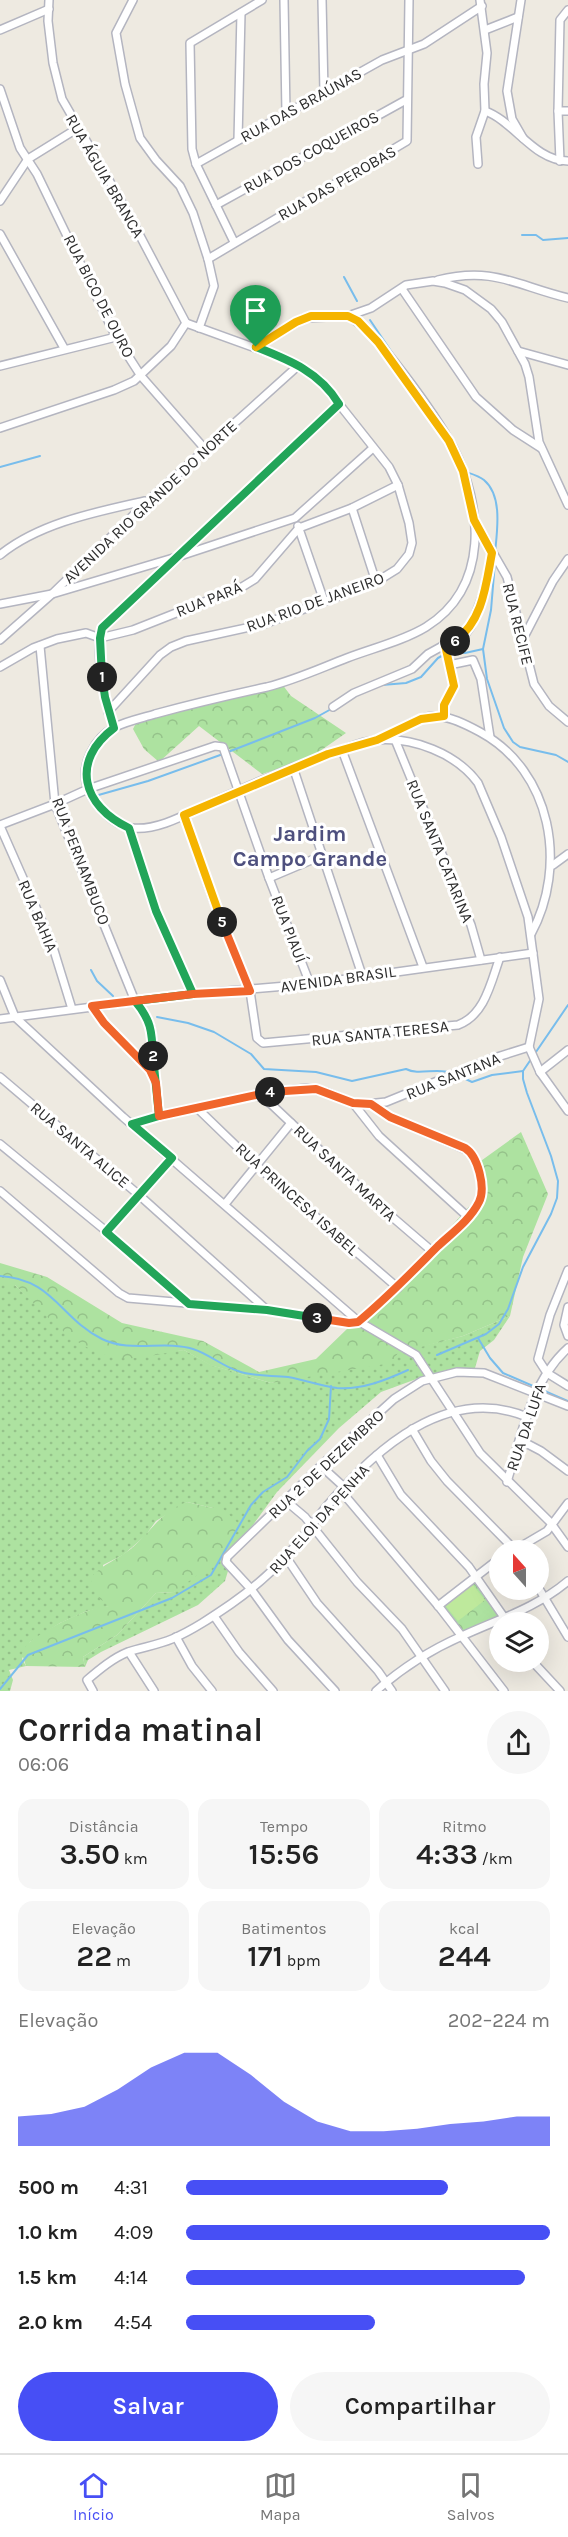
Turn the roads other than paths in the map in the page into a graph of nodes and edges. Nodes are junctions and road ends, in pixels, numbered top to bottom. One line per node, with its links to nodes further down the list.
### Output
1 (49, 0): 9 (street, RUA ÁGUIA BRANCA)
2 (133, 0): 36 (street)
3 (262, 0): 11 (street)
4 (284, 0): 24 (street)
5 (322, 0): 19 (street)
6 (409, 0): 15 (street, RUA DAS PEROBAS)
7 (522, 0): 12 (street)
8 (481, 3): 14 (street); 15 (street, RUA DAS BRAÚNAS)
9 (49, 9): 13 (street); 25 (street, RUA ÁGUIA BRANCA)
10 (566, 12): 16 (street)
11 (241, 13): 27 (street); 30 (street)
12 (518, 17): 14 (street); 26 (street)
13 (0, 30)
14 (484, 30): 21 (street)
15 (408, 50): 19 (street, RUA DAS BRAÚNAS); 20 (street, RUA DAS PEROBAS)
16 (559, 63): 17 (street); 22 (street)
17 (568, 63)
18 (0, 90): 28 (street, RUA BICO DE OURO)
19 (324, 92): 24 (street, RUA DAS BRAÚNAS)
20 (406, 100): 33 (street, RUA DOS COQUEIROS); 35 (street, RUA DAS PEROBAS)
21 (485, 111): 26 (street); 31 (street)
22 (558, 111): 23 (street); 29 (street)
23 (568, 111)
24 (286, 113): 27 (street, RUA DAS BRAÚNAS)
25 (78, 128): 28 (street); 41 (street, RUA ÁGUIA BRANCA)
26 (523, 138): 29 (street)
27 (238, 140): 30 (street, RUA DAS BRAÚNAS)
28 (28, 159): 32 (street); 43 (street, RUA BICO DE OURO)
29 (564, 161)
30 (196, 164): 33 (street)
31 (478, 164)
32 (0, 201)
33 (216, 205): 35 (street)
34 (0, 234): 45 (street)
35 (234, 242): 36 (street, RUA DAS PEROBAS)
36 (208, 259): 42 (street)
37 (433, 281): 38 (street); 39 (street); 46 (street)
38 (402, 289): 40 (street); 55 (street)
39 (568, 298)
40 (348, 316): 44 (street); 62 (street)
41 (186, 323): 42 (street, RUA RIO DE JANEIRO); 51 (street)
42 (199, 328): 44 (street, RUA RIO DE JANEIRO)
43 (116, 337): 45 (street); 51 (street, RUA BICO DE OURO)
44 (256, 347): 49 (street, RUA RIO DE JANEIRO)
45 (64, 348): 48 (street)
46 (518, 351): 50 (street); 55 (street)
47 (0, 357): 48 (street)
48 (2, 365)
49 (299, 365): 52 (street, RUA RIO DE JANEIRO); 56 (street, AVENIDA RIO GRANDE DO NORTE)
50 (568, 365)
51 (141, 376): 53 (street); 56 (street, RUA BICO DE OURO)
52 (339, 404): 54 (street, RUA RIO DE JANEIRO); 66 (street)
53 (0, 428)
54 (373, 448): 57 (street, RUA RIO DE JANEIRO); 61 (street)
55 (541, 448): 59 (street)
56 (206, 449): 58 (street, AVENIDA RIO GRANDE DO NORTE)
57 (398, 485): 60 (street, RUA PARÁ); 68 (street, RUA RIO DE JANEIRO)
58 (148, 501): 65 (street); 69 (street, AVENIDA RIO GRANDE DO NORTE)
59 (568, 505)
60 (352, 508): 63 (street, RUA PARÁ); 68 (street)
61 (295, 518): 63 (street); 66 (street)
62 (474, 520): 64 (street, RUA RECIFE); 83 (street)
63 (299, 528): 70 (street); 72 (street, RUA PARÁ)
64 (492, 553): 73 (street, RUA RECIFE); 75 (street)
65 (0, 555)
66 (180, 556): 69 (street); 72 (street)
67 (568, 559): 73 (street)
68 (376, 582): 70 (street, RUA RIO DE JANEIRO)
69 (52, 594): 71 (street); 74 (street, AVENIDA RIO GRANDE DO NORTE)
70 (324, 601): 80 (street, RUA RIO DE JANEIRO)
71 (0, 604)
72 (100, 638): 76 (street, RUA PARÁ); 80 (street)
73 (523, 639): 82 (street, RUA RECIFE)
74 (0, 640)
75 (445, 645): 77 (street); 79 (street)
76 (40, 646): 78 (street, RUA PARÁ); 91 (street, RUA PERNAMBUCO)
77 (449, 665): 81 (street); 84 (street)
78 (0, 668)
79 (333, 707)
80 (108, 712): 83 (street)
81 (444, 716): 84 (street); 85 (street)
82 (568, 722)
83 (114, 728): 89 (street)
84 (490, 737): 97 (street)
85 (377, 740): 86 (street); 87 (street)
86 (396, 742): 99 (street); 102 (street, RUA SANTA CATARINA)
87 (342, 750): 88 (street); 103 (street)
88 (293, 768): 90 (street); 96 (street)
89 (88, 789): 90 (street, RUA PIAUÍ); 91 (street); 94 (street)
90 (240, 790): 92 (street); 98 (street, RUA PIAUÍ)
91 (56, 804): 93 (street); 109 (street, RUA PERNAMBUCO)
92 (184, 815): 94 (street); 107 (street)
93 (0, 825): 111 (street, RUA BAHIA)
94 (129, 828): 108 (street)
95 (568, 854): 97 (street)
96 (321, 856): 98 (street); 104 (street)
97 (553, 865): 99 (street)
98 (269, 878): 106 (street, RUA PIAUÍ)
99 (531, 934): 100 (street)
100 (533, 953): 101 (street, AVENIDA BRASIL); 114 (street)
101 (500, 957): 102 (street, AVENIDA BRASIL); 107 (street, RUA SANTA TERESA)
102 (481, 960): 103 (street, AVENIDA BRASIL)
103 (423, 967): 104 (street, AVENIDA BRASIL)
104 (362, 975): 106 (street, AVENIDA BRASIL)
105 (0, 980): 112 (street)
106 (310, 984): 107 (street, AVENIDA BRASIL)
107 (250, 991): 108 (street, AVENIDA BRASIL)
108 (193, 994): 109 (street, AVENIDA BRASIL)
109 (135, 1001): 110 (street, AVENIDA BRASIL); 118 (street, RUA PERNAMBUCO)
110 (92, 1006): 111 (street, AVENIDA BRASIL); 118 (street)
111 (72, 1009): 112 (street, AVENIDA BRASIL)
112 (15, 1017): 113 (street, AVENIDA BRASIL); 126 (street)
113 (0, 1019)
114 (529, 1047): 116 (street); 121 (street, RUA SANTANA)
115 (568, 1050): 116 (street)
116 (540, 1072): 123 (street)
117 (0, 1077): 131 (street, RUA SANTA ALICE)
118 (154, 1077): 124 (street, RUA PERNAMBUCO)
119 (256, 1095): 120 (street, RUA SANTANA); 122 (street, RUA SANTANA); 125 (street, RUA SANTA MARTA)
120 (353, 1103): 121 (street, RUA SANTANA); 133 (street)
121 (371, 1104): 133 (street)
122 (197, 1108): 124 (street, RUA SANTANA); 129 (street, RUA PRINCESA ISABEL)
123 (568, 1112)
124 (159, 1116): 126 (street, RUA SANTANA)
125 (291, 1123): 129 (street); 135 (street, RUA SANTA MARTA)
126 (132, 1124): 128 (street)
127 (0, 1144): 134 (street)
128 (172, 1158): 131 (street); 132 (street)
129 (256, 1165): 132 (street); 137 (street, RUA PRINCESA ISABEL)
130 (0, 1191): 138 (street)
131 (139, 1195): 134 (street); 140 (street, RUA SANTA ALICE)
132 (225, 1203): 141 (street)
133 (468, 1217): 135 (street)
134 (106, 1232): 138 (street)
135 (433, 1252): 137 (street)
136 (568, 1270): 144 (street)
137 (398, 1288): 141 (street)
138 (189, 1304): 140 (street)
139 (568, 1307): 142 (street)
140 (267, 1310): 141 (street)
141 (358, 1322): 145 (street)
142 (568, 1336)
143 (568, 1348): 144 (street, RUA DA LUFA)
144 (546, 1373): 146 (street); 147 (street, RUA DA LUFA)
145 (432, 1378): 147 (street, RUA 2 DE DEZEMBRO); 149 (street); 154 (street, RUA 2 DE DEZEMBRO)
146 (568, 1386)
147 (537, 1393): 148 (street, RUA 2 DE DEZEMBRO); 150 (street, RUA DA LUFA)
148 (568, 1406)
149 (451, 1411): 150 (street, RUA ELOI DA PENHA); 151 (street, RUA ELOI DA PENHA); 156 (street)
150 (528, 1417): 152 (street, RUA DA LUFA)
151 (412, 1429): 153 (street, RUA ELOI DA PENHA); 162 (street)
152 (520, 1440): 155 (street); 156 (street, RUA DA LUFA)
153 (378, 1455): 157 (street, RUA ELOI DA PENHA); 167 (street)
154 (321, 1466): 157 (street); 158 (street, RUA 2 DE DEZEMBRO)
155 (568, 1471)
156 (507, 1482): 160 (street)
157 (342, 1489): 161 (street, RUA ELOI DA PENHA); 173 (street)
158 (286, 1501): 161 (street); 169 (street, RUA 2 DE DEZEMBRO)
159 (568, 1503): 160 (street)
160 (552, 1524): 163 (street); 164 (street)
161 (312, 1525): 165 (street, RUA ELOI DA PENHA); 182 (street)
162 (504, 1540)
163 (534, 1540)
164 (568, 1547)
165 (286, 1557): 169 (street, RUA ELOI DA PENHA); 184 (street)
166 (489, 1566): 167 (street)
167 (476, 1575): 173 (street); 174 (street)
168 (568, 1581): 170 (street)
169 (251, 1589): 176 (street, RUA ELOI DA PENHA); 189 (street)
170 (549, 1595)
171 (542, 1600): 175 (street)
172 (546, 1600): 179 (street)
173 (438, 1606): 178 (street)
174 (500, 1612)
175 (521, 1612)
176 (214, 1616): 180 (street, RUA ELOI DA PENHA); 188 (street)
177 (489, 1627): 178 (street)
178 (462, 1636): 182 (street); 193 (street)
179 (568, 1636)
180 (176, 1637): 181 (street, RUA ELOI DA PENHA); 187 (street)
181 (129, 1652): 185 (street, RUA ELOI DA PENHA); 186 (street)
182 (422, 1657): 184 (street); 192 (street)
183 (542, 1672): 194 (street)
184 (386, 1682): 190 (street); 191 (street)
185 (93, 1691)
186 (154, 1691)
187 (212, 1691)
188 (273, 1691)
189 (335, 1691)
190 (376, 1691)
191 (392, 1691)
192 (445, 1691)
193 (504, 1691)
194 (560, 1691)

